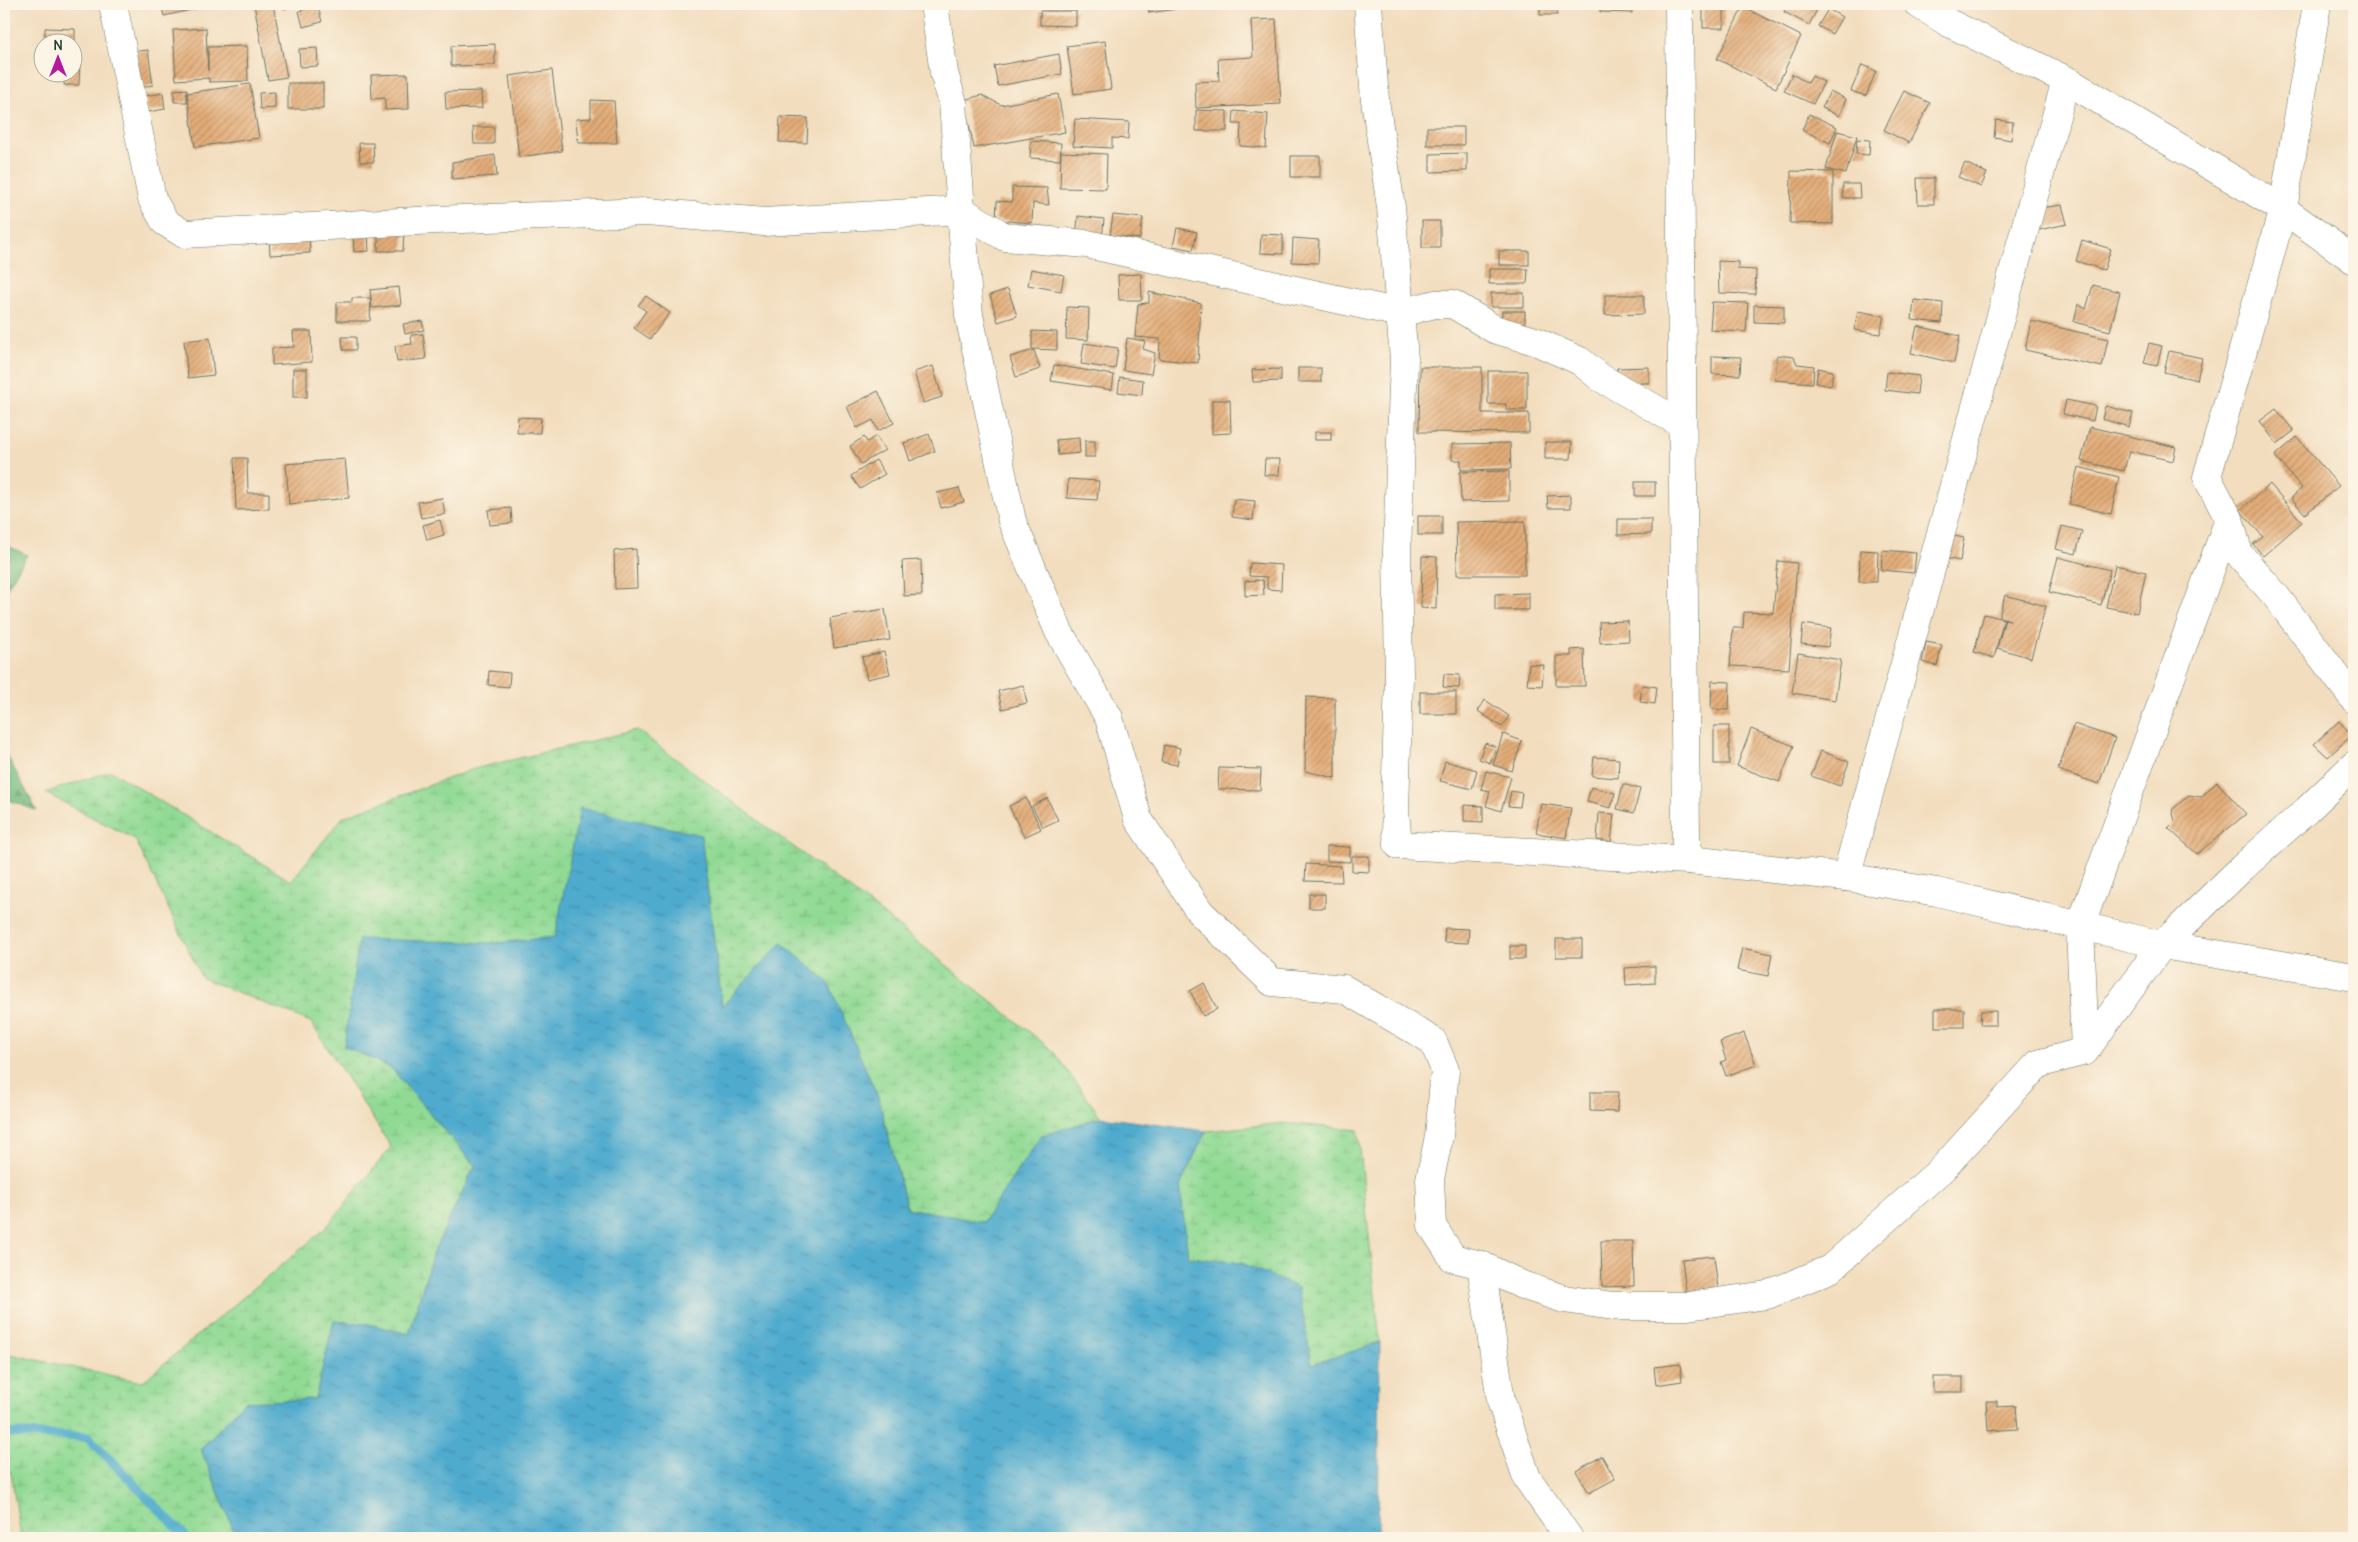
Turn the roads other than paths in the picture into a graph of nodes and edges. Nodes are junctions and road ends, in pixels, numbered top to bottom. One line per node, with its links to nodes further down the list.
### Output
1 (114, 4): 9 (street)
2 (934, 4): 9 (street)
3 (1368, 4): 11 (street)
4 (1678, 4): 12 (street)
5 (1918, 4): 7 (street)
6 (2317, 4): 8 (street)
7 (2066, 80): 8 (street); 17 (street)
8 (2283, 209): 10 (street); 13 (street)
9 (961, 210): 11 (street); 22 (street)
10 (2354, 260)
11 (1400, 313): 12 (street); 16 (street)
12 (1682, 424): 16 (street)
13 (2229, 519): 14 (street); 18 (street)
14 (2354, 699)
15 (2354, 765): 19 (street)
16 (1689, 860): 17 (street)
17 (1846, 877): 18 (street)
18 (2080, 927): 19 (street); 21 (street)
19 (2162, 945): 20 (street); 21 (street)
20 (2354, 977)
21 (2085, 1051): 22 (street)
22 (1481, 1265): 23 (street)
23 (1568, 1538)

